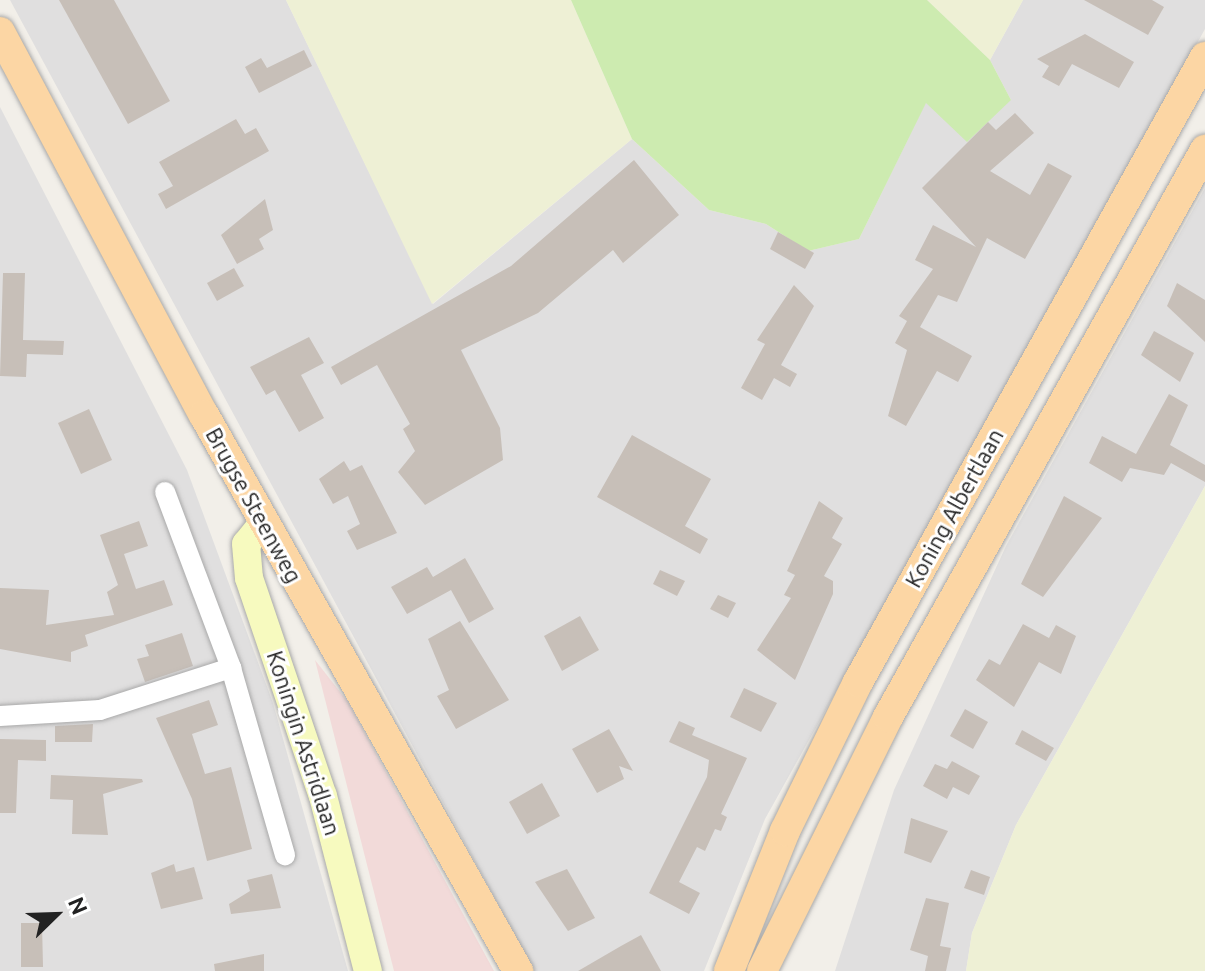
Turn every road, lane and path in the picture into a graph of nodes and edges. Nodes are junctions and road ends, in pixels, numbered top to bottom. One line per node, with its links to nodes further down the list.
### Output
1 (0, 32): 5 (main road, Brugse Steenweg)
2 (1205, 57): 11 (main road, Koning Albertlaan)
3 (1205, 150): 12 (main road, Koning Albertlaan)
4 (165, 492): 6 (street)
5 (264, 522): 9 (main road, Koningin Astridlaan); 10 (main road, Brugse Steenweg)
6 (231, 668): 7 (street); 8 (street)
7 (0, 716)
8 (285, 855)
9 (368, 971)
10 (518, 971)
11 (729, 971)
12 (762, 971)

